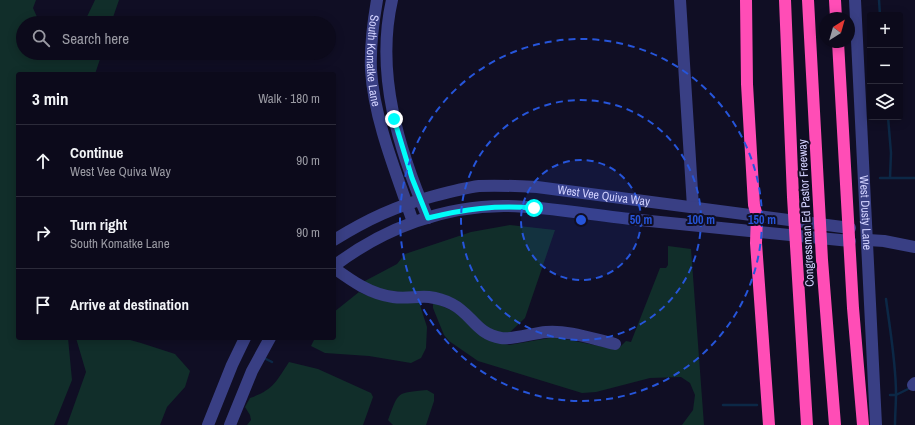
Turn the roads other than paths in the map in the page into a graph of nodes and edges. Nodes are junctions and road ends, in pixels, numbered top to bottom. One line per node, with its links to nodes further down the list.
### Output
1 (377, 0): 12 (street, South Komatke Lane)
2 (392, 0): 11 (street, South Komatke Lane)
3 (680, 0): 13 (street)
4 (746, 0): 14 (highway)
5 (785, 0): 31 (highway, Congressman Ed Pastor Freeway)
6 (808, 0): 32 (highway, Congressman Ed Pastor Freeway)
7 (835, 0): 9 (highway)
8 (855, 0): 20 (street, West Dusty Lane)
9 (836, 12)
10 (838, 48): 17 (highway)
11 (420, 200): 12 (street, West Vee Quiva Way); 13 (street, West Vee Quiva Way); 15 (street, South Komatke Lane)
12 (407, 204): 16 (street, South Komatke Lane); 19 (street)
13 (693, 207): 14 (street, West Vee Quiva Way)
14 (757, 216): 17 (street, West Vee Quiva Way); 18 (highway)
15 (428, 218): 16 (street); 18 (street, West Vee Quiva Way)
16 (413, 222): 23 (street)
17 (850, 228): 21 (highway)
18 (757, 232): 21 (street, West Vee Quiva Way); 30 (highway)
19 (336, 239)
20 (868, 240): 22 (street); 34 (street, West Dusty Lane)
21 (850, 241): 33 (highway)
22 (915, 247)
23 (336, 266)
24 (336, 268): 27 (street)
25 (244, 340): 28 (street)
26 (269, 340): 29 (street)
27 (615, 344)
28 (208, 425)
29 (230, 425)
30 (769, 425)
31 (807, 425)
32 (834, 425)
33 (863, 425)
34 (876, 425)

